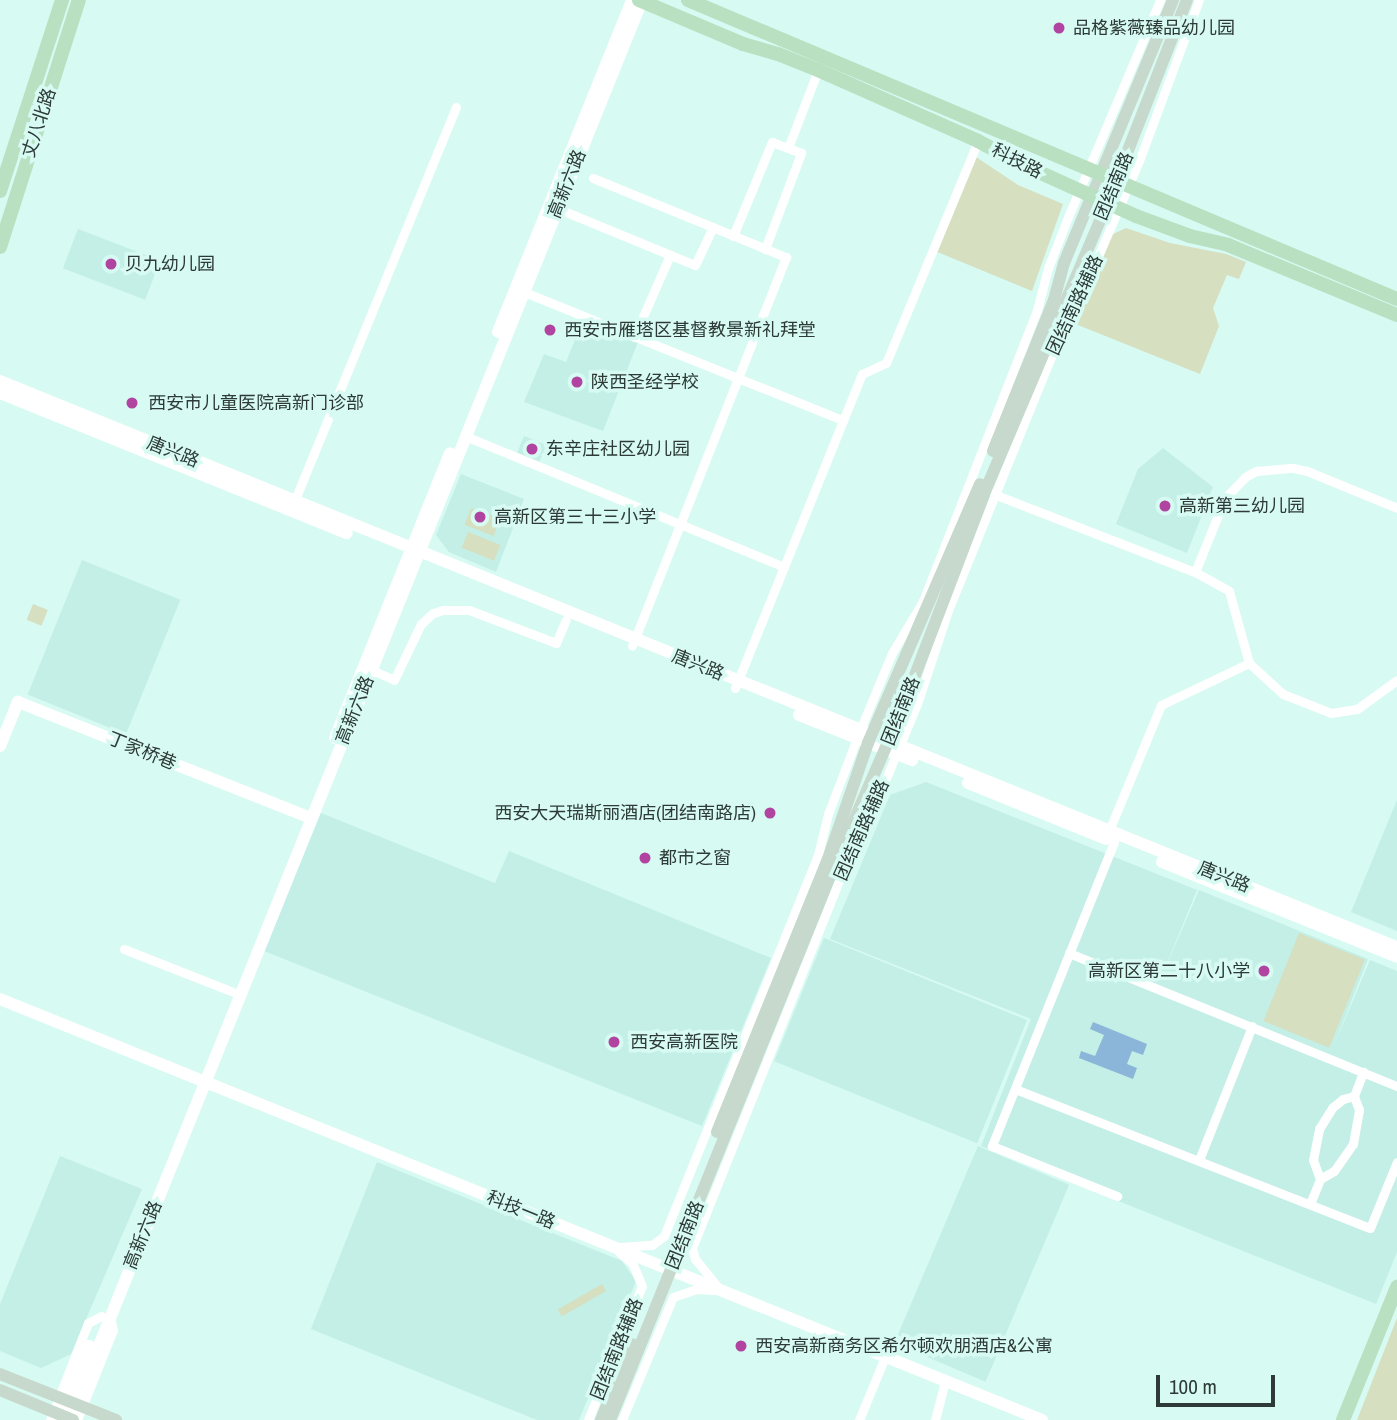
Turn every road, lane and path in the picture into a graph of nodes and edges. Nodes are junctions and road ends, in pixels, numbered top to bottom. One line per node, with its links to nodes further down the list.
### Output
1 (62, 0): 16 (main road, 丈八北路)
2 (79, 0): 22 (main road, 丈八北路)
3 (639, 0): 9 (main road, 科技路); 18 (street, 高新六路)
4 (688, 0): 13 (main road, 科技路)
5 (1160, 0): 13 (street)
6 (1173, 0): 13 (main road, 团结南路)
7 (1187, 0): 15 (main road, 团结南路)
8 (1199, 0): 15 (street)
9 (818, 71): 11 (main road, 科技路); 12 (street)
10 (456, 107): 35 (street)
11 (978, 141): 17 (main road, 科技路); 32 (street)
12 (788, 148): 21 (street); 23 (street)
13 (1095, 170): 15 (main road, 科技路); 17 (main road, 团结南路)
14 (593, 178): 20 (street)
15 (1123, 182): 19 (main road, 团结南路); 26 (main road, 科技路)
16 (0, 191)
17 (1085, 195): 19 (main road, 科技路); 47 (main road, 团结南路)
18 (554, 207): 24 (street); 25 (street, 高新六路); 38 (street, 高新六路)
19 (1113, 207): 27 (main road, 科技路); 34 (main road, 团结南路)
20 (713, 227): 21 (street); 24 (street)
21 (733, 236): 23 (street)
22 (0, 247)
23 (765, 249): 29 (street)
24 (670, 255): 28 (street)
25 (524, 292): 28 (street); 33 (street, 高新六路)
26 (1397, 299)
27 (1397, 315)
28 (634, 337): 29 (street)
29 (738, 379): 32 (street); 37 (street)
30 (0, 381): 35 (street, 唐兴路)
31 (0, 393): 38 (street, 唐兴路)
32 (843, 420): 39 (street)
33 (465, 436): 37 (street); 38 (street, 高新六路)
34 (990, 492): 40 (street); 49 (main road, 团结南路)
35 (294, 502): 38 (street, 唐兴路)
36 (1397, 508): 40 (street)
37 (679, 524): 39 (street); 42 (street)
38 (413, 555): 41 (street, 唐兴路); 42 (street, 唐兴路); 44 (street, 高新六路); 50 (street, 高新六路)
39 (784, 567): 46 (street)
40 (1195, 572): 43 (street)
41 (566, 620): 42 (street, 唐兴路); 44 (street)
42 (633, 643): 46 (street, 唐兴路)
43 (1249, 663): 45 (street); 51 (street)
44 (372, 670): 50 (street, 高新六路)
45 (1397, 680)
46 (737, 685): 47 (street, 唐兴路)
47 (864, 737): 49 (street, 唐兴路); 69 (street, 团结南路辅路); 70 (main road, 团结南路)
48 (0, 746): 50 (street, 丁家桥巷)
49 (893, 748): 51 (street, 唐兴路); 70 (main road, 团结南路); 72 (street, 团结南路辅路)
50 (307, 817): 56 (street, 高新六路); 60 (street, 高新六路)
51 (1109, 837): 52 (street, 唐兴路); 54 (street); 55 (street, 唐兴路)
52 (1397, 947)
53 (124, 949): 56 (street)
54 (1069, 953): 58 (street); 62 (street)
55 (1397, 957)
56 (233, 992): 60 (street, 高新六路)
57 (0, 999): 60 (street, 科技一路)
58 (1252, 1026): 59 (street); 64 (street)
59 (1363, 1072): 61 (street); 63 (street)
60 (201, 1080): 69 (street, 科技一路); 77 (street, 高新六路)
61 (1397, 1086)
62 (1015, 1089): 64 (street); 67 (street)
63 (1354, 1096): 66 (street); 66 (street)
64 (1199, 1160): 68 (street)
65 (1397, 1162): 68 (street)
66 (1321, 1180): 68 (street)
67 (1117, 1196)
68 (1310, 1204)
69 (614, 1247): 70 (street, 科技一路); 80 (street, 团结南路辅路)
70 (667, 1268): 72 (street, 科技一路); 81 (main road, 团结南路); 82 (main road, 团结南路)
71 (1397, 1287): 87 (main road)
72 (722, 1290): 73 (street, 科技一路); 83 (street, 团结南路辅路)
73 (885, 1357): 75 (street, 科技一路); 84 (street)
74 (0, 1374): 77 (main road)
75 (945, 1381): 85 (street); 86 (street, 科技一路)
76 (0, 1390): 78 (main road)
77 (71, 1402): 78 (street, 高新六路); 79 (main road)
78 (64, 1418)
79 (116, 1420)
80 (588, 1420)
81 (601, 1420)
82 (610, 1420)
83 (622, 1420)
84 (859, 1420)
85 (935, 1420)
86 (1042, 1420)
87 (1343, 1420)

